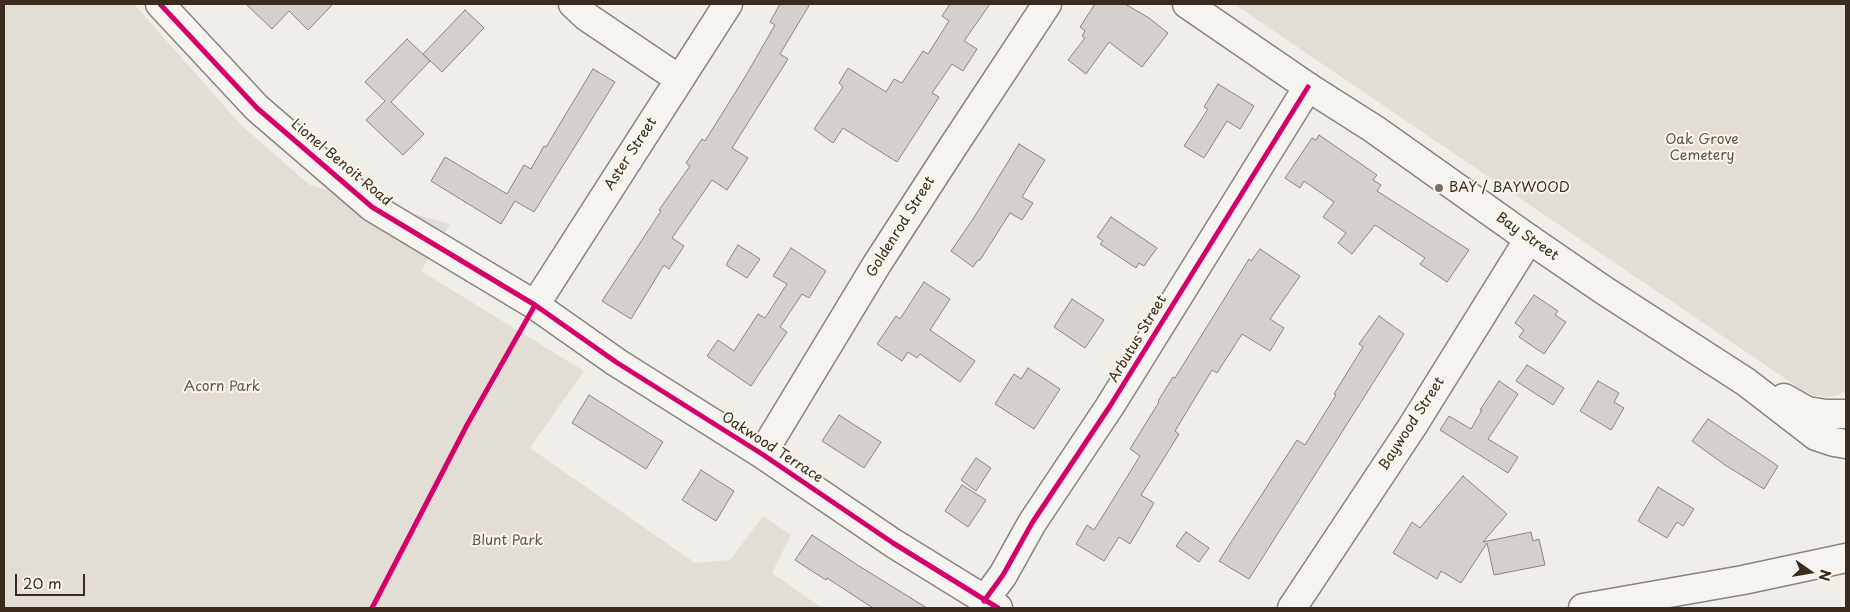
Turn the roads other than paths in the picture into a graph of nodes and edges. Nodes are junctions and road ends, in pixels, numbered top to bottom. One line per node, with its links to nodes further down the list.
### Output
1 (160, 4): 9 (street, Lionel Benoit Road)
2 (573, 4): 6 (street)
3 (728, 4): 6 (street, Aster Street)
4 (1047, 4): 14 (street, Goldenrod Street)
5 (1187, 4): 7 (street, Bay Street)
6 (679, 79): 9 (street, Aster Street)
7 (1308, 87): 8 (street, Bay Street); 17 (street, Arbutus Street)
8 (1529, 239): 10 (street, Bay Street); 18 (street, Baywood Street)
9 (535, 305): 14 (street, Oakwood Terrace)
10 (1746, 382): 11 (street, Bay Street); 12 (street, Bay Street)
11 (1846, 414)
12 (1816, 436): 13 (street, Bay Street); 15 (street)
13 (1846, 444)
14 (762, 454): 17 (street, Oakwood Terrace)
15 (1846, 459)
16 (1846, 558): 19 (street)
17 (991, 605)
18 (1292, 608)
19 (1583, 608)

